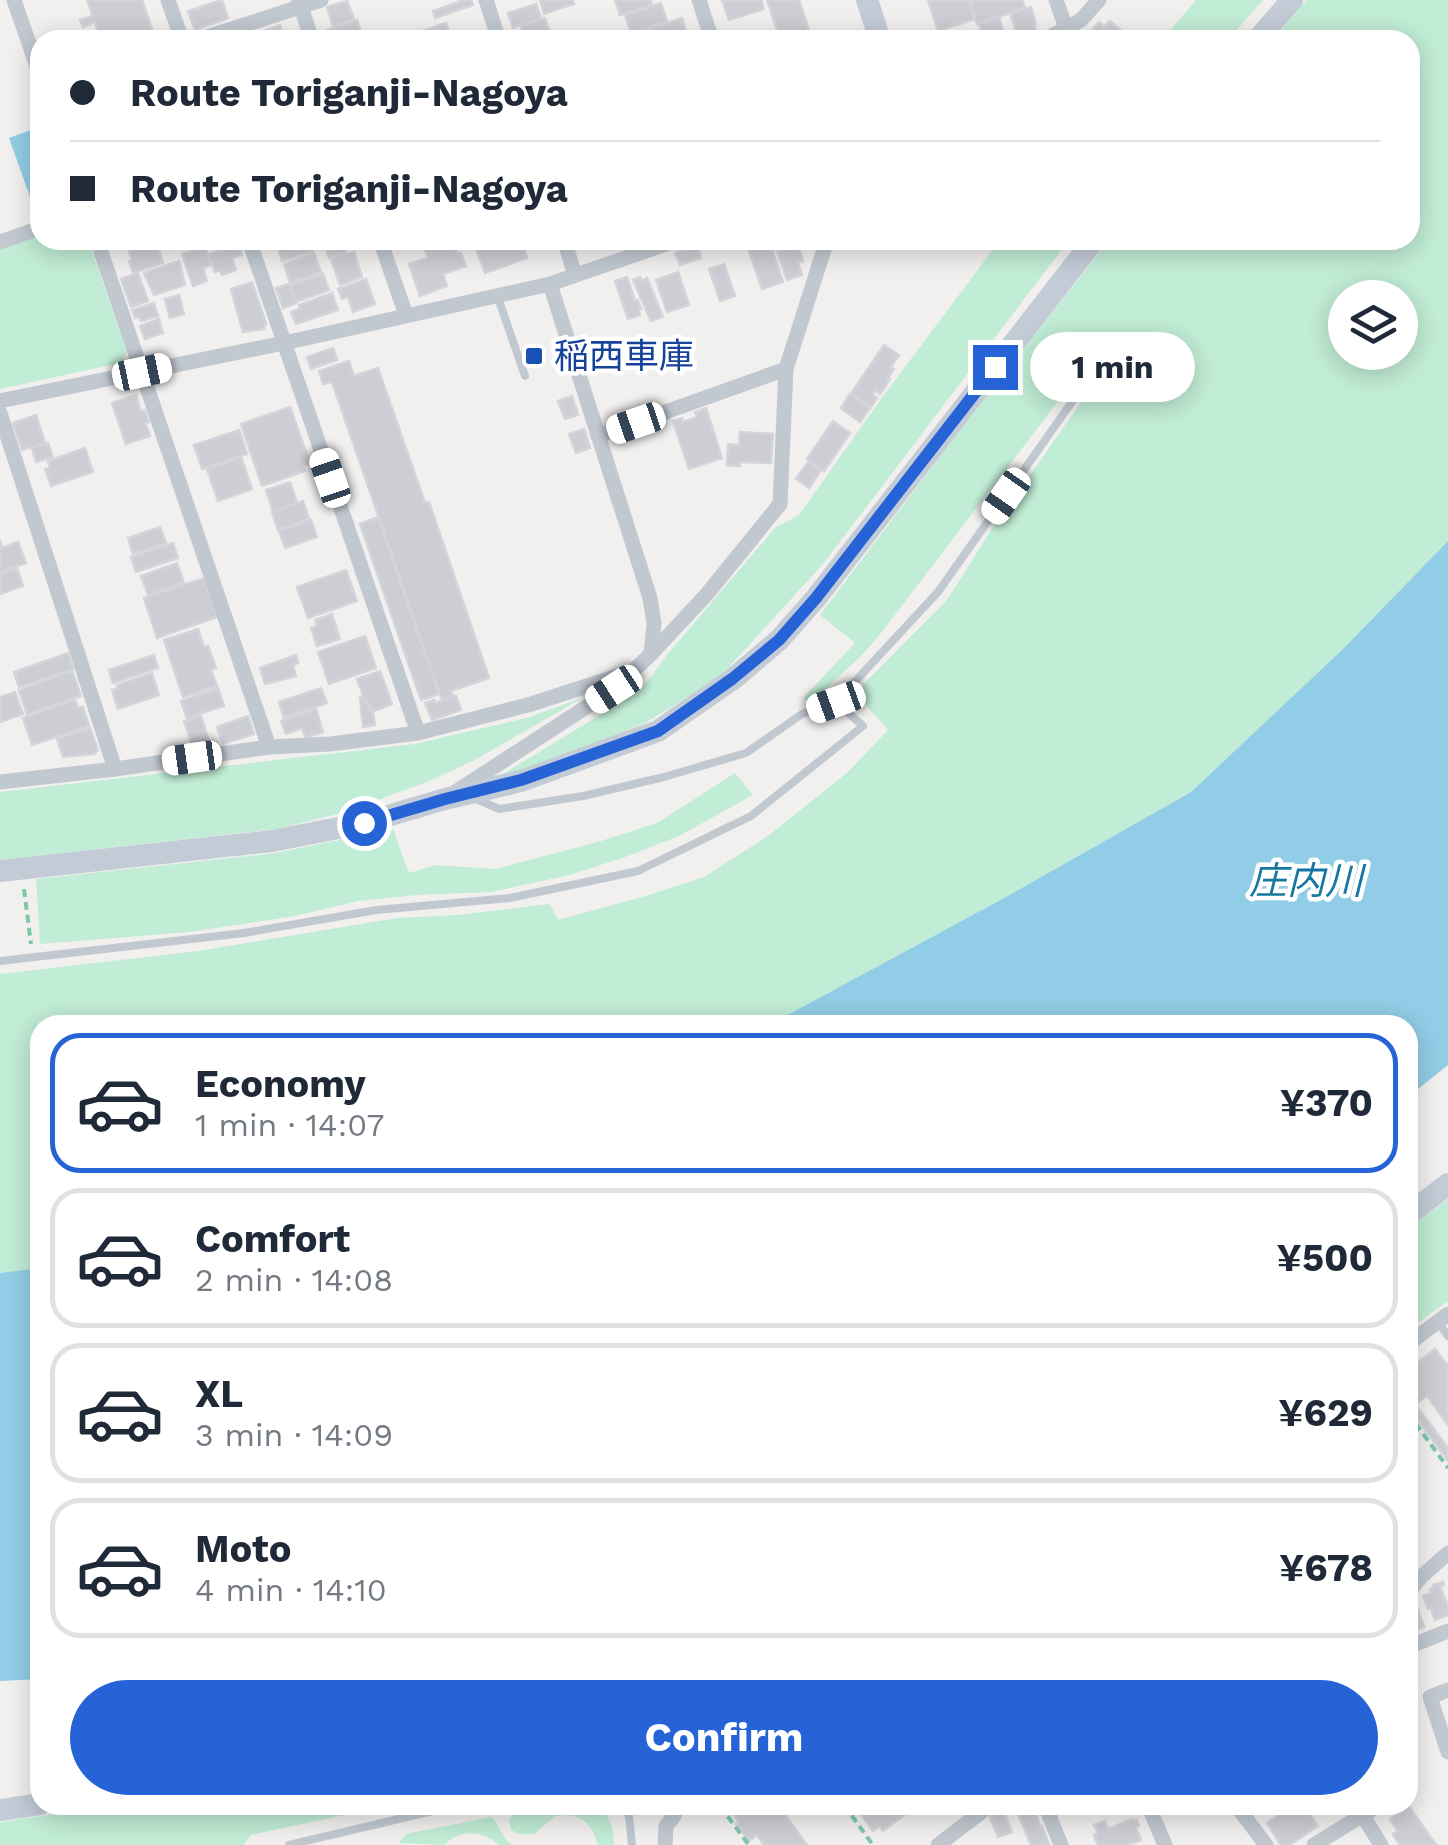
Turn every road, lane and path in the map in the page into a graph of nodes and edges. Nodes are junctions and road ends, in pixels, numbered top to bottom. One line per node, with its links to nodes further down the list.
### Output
1 (14, 0): 20 (street)
2 (168, 0): 12 (street)
3 (321, 0): 10 (street)
4 (486, 0): 15 (street)
5 (699, 0): 16 (street)
6 (866, 0): 17 (main road)
7 (1056, 0): 11 (street)
8 (1099, 0): 11 (street)
9 (1292, 0): 19 (main road)
10 (299, 3): 13 (street); 14 (street)
11 (1066, 28): 18 (street)
12 (178, 30)
13 (225, 30)
14 (308, 30)
15 (496, 30)
16 (709, 30)
17 (876, 30)
18 (1062, 30)
19 (1266, 30)
20 (30, 46)
21 (30, 232): 22 (street)
22 (0, 242)
23 (100, 250): 36 (street)
24 (252, 250): 34 (street)
25 (383, 250): 33 (street)
26 (567, 250): 30 (street)
27 (649, 250): 30 (street)
28 (824, 250): 35 (street)
29 (1086, 250): 49 (main road)
30 (575, 275): 31 (street)
31 (550, 284): 32 (street); 41 (street)
32 (497, 295): 33 (street); 37 (lane)
33 (406, 315): 34 (street)
34 (284, 343): 36 (street); 45 (street)
35 (786, 369): 41 (street); 42 (street)
36 (142, 372): 39 (street); 46 (street)
37 (525, 376)
38 (1074, 399): 44 (lane)
39 (0, 401)
40 (0, 413): 47 (street)
41 (598, 436): 42 (street)
42 (650, 654): 43 (street)
43 (630, 672): 45 (street); 49 (street)
44 (836, 702): 49 (lane); 52 (lane)
45 (418, 733): 46 (street)
46 (269, 748): 47 (street)
47 (115, 770): 48 (street)
48 (0, 782)
49 (455, 796): 50 (main road)
50 (10, 871): 51 (path)
51 (30, 928)
52 (0, 960)
53 (1448, 1184): 54 (main road)
54 (1418, 1207)
55 (1443, 1318): 56 (lane); 57 (street)
56 (1448, 1336)
57 (1418, 1337)
58 (1418, 1427): 59 (path)
59 (1448, 1468)
60 (1448, 1554): 61 (street)
61 (1418, 1581)
62 (1448, 1630): 63 (street)
63 (1418, 1643)
64 (1448, 1690): 65 (street)
65 (1448, 1752)
66 (30, 1806): 67 (main road)
67 (0, 1810)
68 (416, 1815): 78 (lane)
69 (628, 1815): 79 (lane)
70 (673, 1815): 80 (street)
71 (726, 1815): 81 (path)
72 (851, 1815): 82 (path)
73 (977, 1815): 83 (street)
74 (1049, 1815): 84 (street)
75 (1152, 1815): 85 (street)
76 (1244, 1815): 86 (street)
77 (1364, 1816): 87 (street); 88 (street)
78 (288, 1845)
79 (632, 1845)
80 (665, 1845)
81 (748, 1845)
82 (873, 1845)
83 (938, 1845)
84 (1061, 1845)
85 (1166, 1845)
86 (1266, 1845)
87 (1314, 1845)
88 (1381, 1845)

